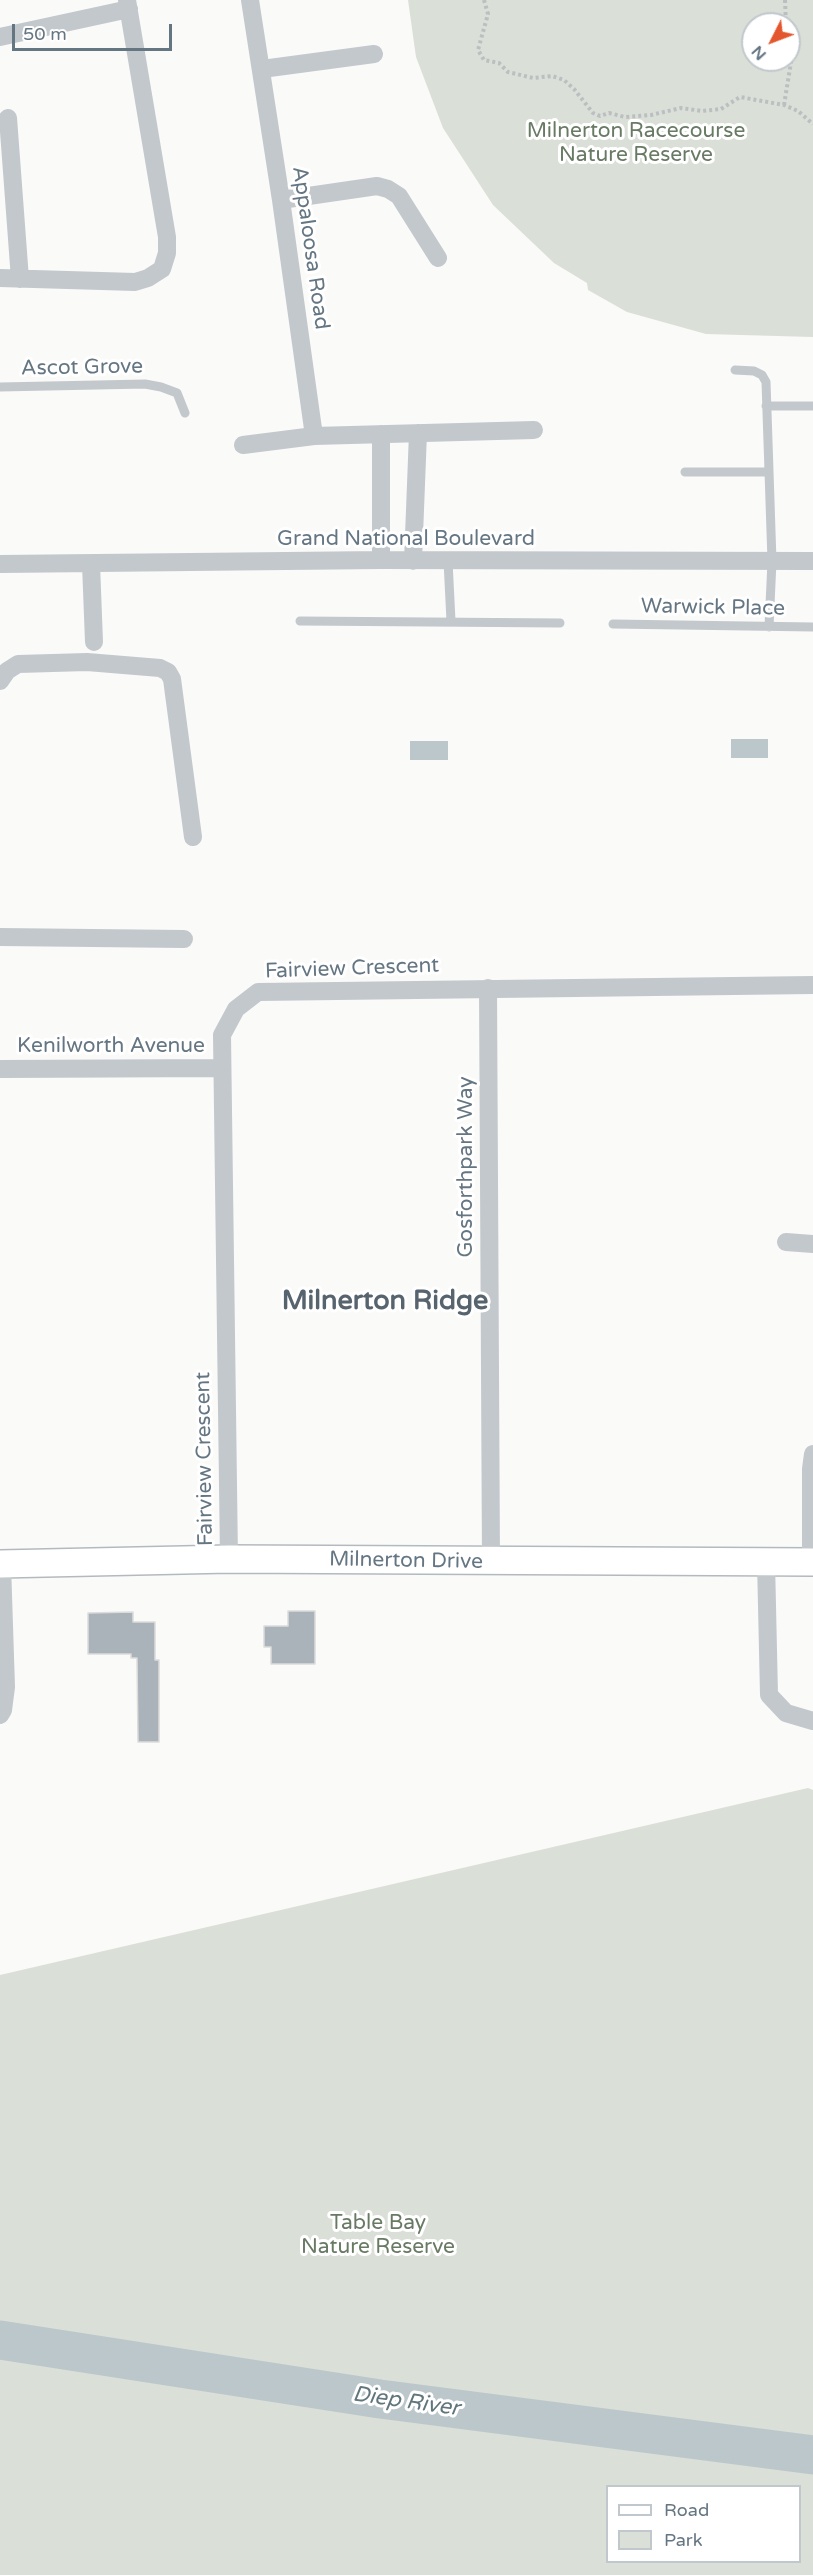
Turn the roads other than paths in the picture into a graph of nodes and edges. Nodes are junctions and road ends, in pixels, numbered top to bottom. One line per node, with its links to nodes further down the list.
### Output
1 (250, 0): 5 (street, Appaloosa Road)
2 (128, 5): 3 (street); 10 (street)
3 (0, 37)
4 (374, 54): 5 (street)
5 (262, 69): 7 (street, Appaloosa Road)
6 (8, 118): 10 (street)
7 (281, 200): 8 (street); 19 (street, Appaloosa Road)
8 (438, 258)
9 (0, 279): 10 (street)
10 (20, 279)
11 (735, 370): 13 (lane, Warwick Place)
12 (0, 387): 15 (lane, Ascot Grove)
13 (766, 406): 14 (lane); 22 (lane, Warwick Place)
14 (813, 406)
15 (185, 413)
16 (534, 430): 17 (street)
17 (418, 432): 18 (street); 24 (street)
18 (381, 434): 19 (street); 23 (street)
19 (314, 436): 20 (street)
20 (243, 445)
21 (684, 472): 22 (lane)
22 (767, 472): 26 (lane, Warwick Place)
23 (381, 560): 24 (street, Grand National Boulevard); 29 (street, Grand National Boulevard)
24 (413, 561): 25 (street, Grand National Boulevard)
25 (448, 561): 26 (street, Grand National Boulevard); 31 (lane)
26 (772, 561): 27 (street, Grand National Boulevard); 34 (lane, Warwick Place)
27 (813, 561)
28 (0, 564): 29 (street, Grand National Boulevard)
29 (91, 564): 36 (street)
30 (300, 621): 31 (lane)
31 (451, 621): 32 (lane)
32 (560, 622)
33 (613, 624): 34 (lane, Warwick Place)
34 (769, 627): 35 (lane, Warwick Place)
35 (813, 627)
36 (94, 642): 37 (lane)
37 (87, 662): 38 (street); 39 (street)
38 (0, 681)
39 (193, 837)
40 (0, 937): 41 (street)
41 (184, 939)
42 (813, 985): 43 (street, Fairview Crescent)
43 (488, 988): 44 (street, Fairview Crescent); 51 (street, Gosforthpark Way)
44 (222, 1068): 45 (street, Kenilworth Avenue); 49 (street, Fairview Crescent)
45 (0, 1069)
46 (786, 1242): 47 (street)
47 (813, 1244)
48 (813, 1454): 52 (street)
49 (229, 1559): 51 (street, Milnerton Drive); 53 (street, Milnerton Drive)
50 (766, 1561): 51 (street, Milnerton Drive); 52 (street, Milnerton Drive); 55 (street)
51 (491, 1562)
52 (812, 1562)
53 (1, 1564): 54 (street)
54 (0, 1715)
55 (813, 1721)

